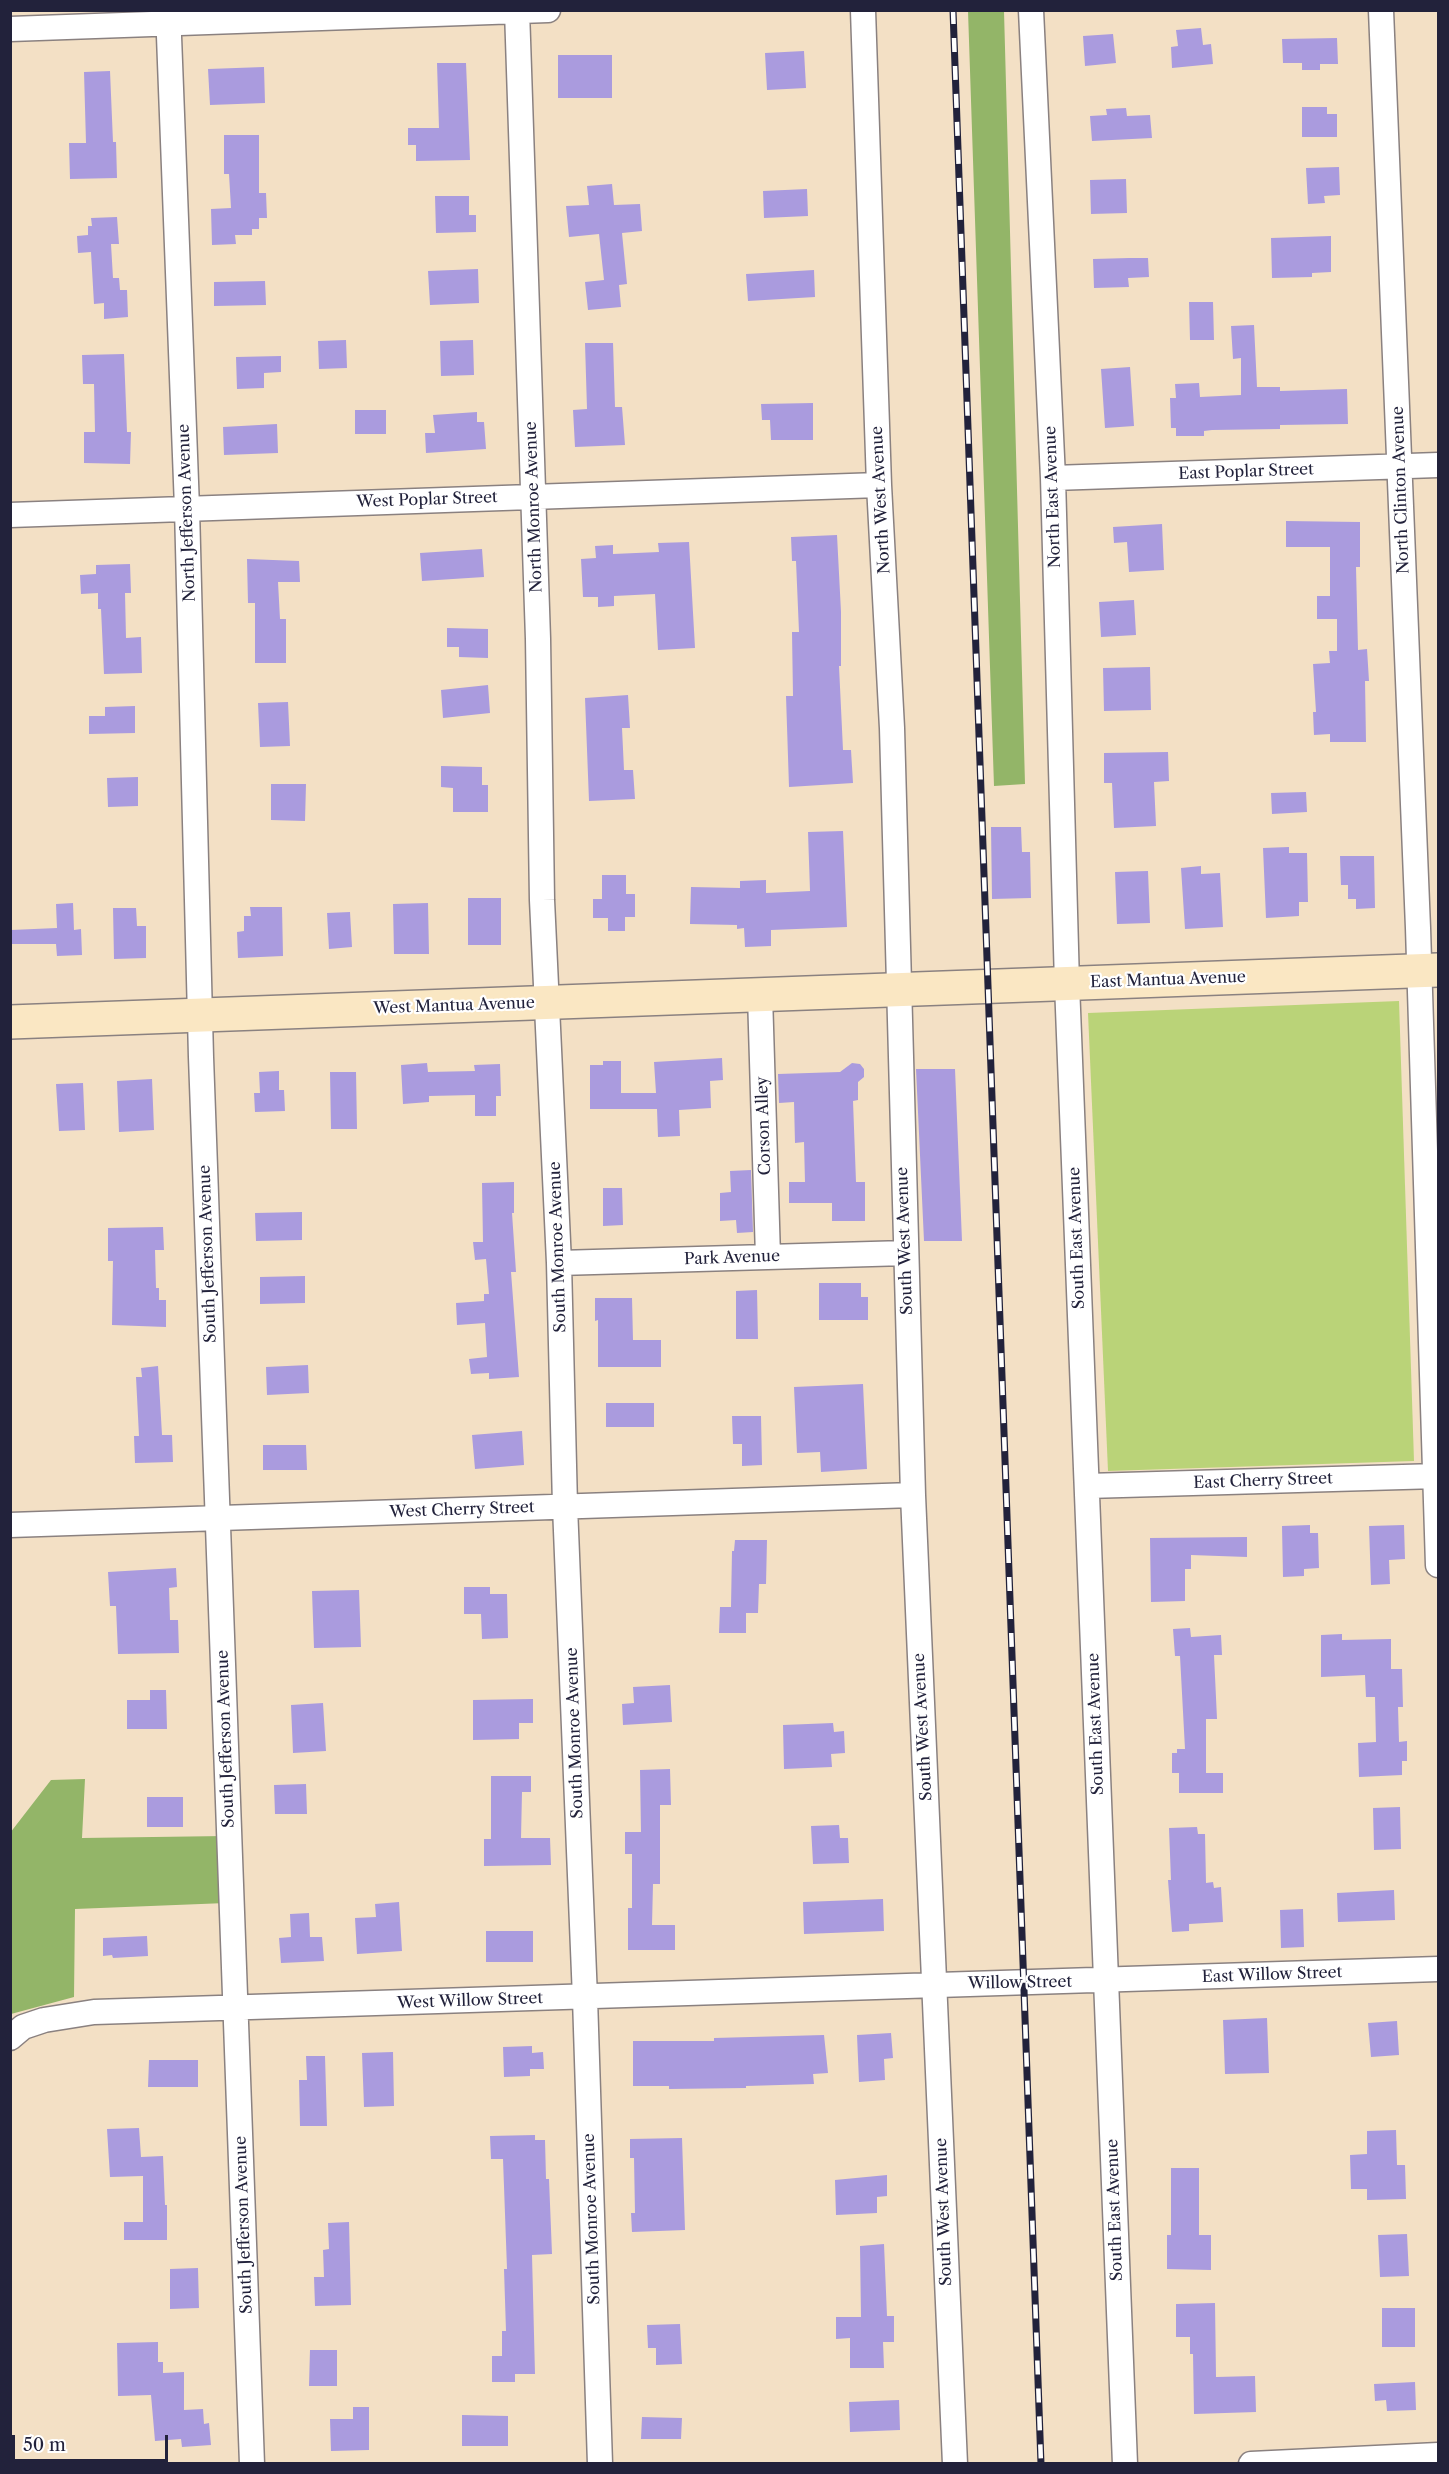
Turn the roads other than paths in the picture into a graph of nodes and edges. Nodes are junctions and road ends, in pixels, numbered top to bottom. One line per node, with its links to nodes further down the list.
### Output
1 (548, 10): 5 (street)
2 (863, 10): 11 (street, North West Avenue)
3 (1031, 10): 10 (street, North East Avenue)
4 (1382, 10): 9 (street, North Clinton Avenue)
5 (518, 11): 6 (street); 12 (street, North Monroe Avenue)
6 (168, 18): 7 (street); 13 (street, North Jefferson Avenue)
7 (10, 28)
8 (1438, 465): 9 (street, East Poplar Street)
9 (1401, 467): 10 (street, East Poplar Street); 15 (street, North Clinton Avenue)
10 (1053, 478): 16 (street, North East Avenue)
11 (879, 485): 12 (street, West Poplar Street); 17 (street, North West Avenue)
12 (534, 496): 13 (street, West Poplar Street); 19 (street, North Monroe Avenue)
13 (187, 508): 14 (street, West Poplar Street); 20 (street, North Jefferson Avenue)
14 (10, 516)
15 (1429, 970): 16 (street, East Mantua Avenue); 25 (street, North Clinton Avenue)
16 (1067, 984): 17 (street, East Mantua Avenue); 26 (street, South East Avenue)
17 (897, 990): 18 (street, West Mantua Avenue); 22 (street, South West Avenue)
18 (760, 995): 19 (street, West Mantua Avenue); 23 (street, Corson Alley)
19 (548, 1003): 20 (street, West Mantua Avenue); 24 (street, South Monroe Avenue)
20 (200, 1015): 21 (street, West Mantua Avenue); 29 (street, South Jefferson Avenue)
21 (10, 1022)
22 (906, 1253): 23 (street, Park Avenue); 27 (street, South West Avenue)
23 (768, 1257): 24 (street, Park Avenue)
24 (559, 1263): 28 (street, South Monroe Avenue)
25 (1437, 1476): 26 (street, East Cherry Street); 31 (street, North Clinton Avenue)
26 (1087, 1486): 33 (street, South East Avenue)
27 (913, 1495): 28 (street, West Cherry Street); 34 (street, South West Avenue)
28 (565, 1506): 29 (street, West Cherry Street); 35 (street, South Monroe Avenue)
29 (218, 1518): 30 (street, West Cherry Street); 36 (street, South Jefferson Avenue)
30 (10, 1525)
31 (1438, 1565)
32 (1438, 1969): 33 (street, East Willow Street)
33 (1106, 1981): 34 (street, Willow Street); 42 (street, South East Avenue)
34 (935, 1984): 35 (street, West Willow Street); 41 (street, South West Avenue)
35 (585, 1998): 36 (street, West Willow Street); 40 (street, South Monroe Avenue)
36 (236, 2008): 37 (street, West Willow Street); 39 (street, South Jefferson Avenue)
37 (10, 2038)
38 (1438, 2455): 43 (street)
39 (252, 2463)
40 (600, 2463)
41 (955, 2463)
42 (1125, 2463)
43 (1251, 2463)

